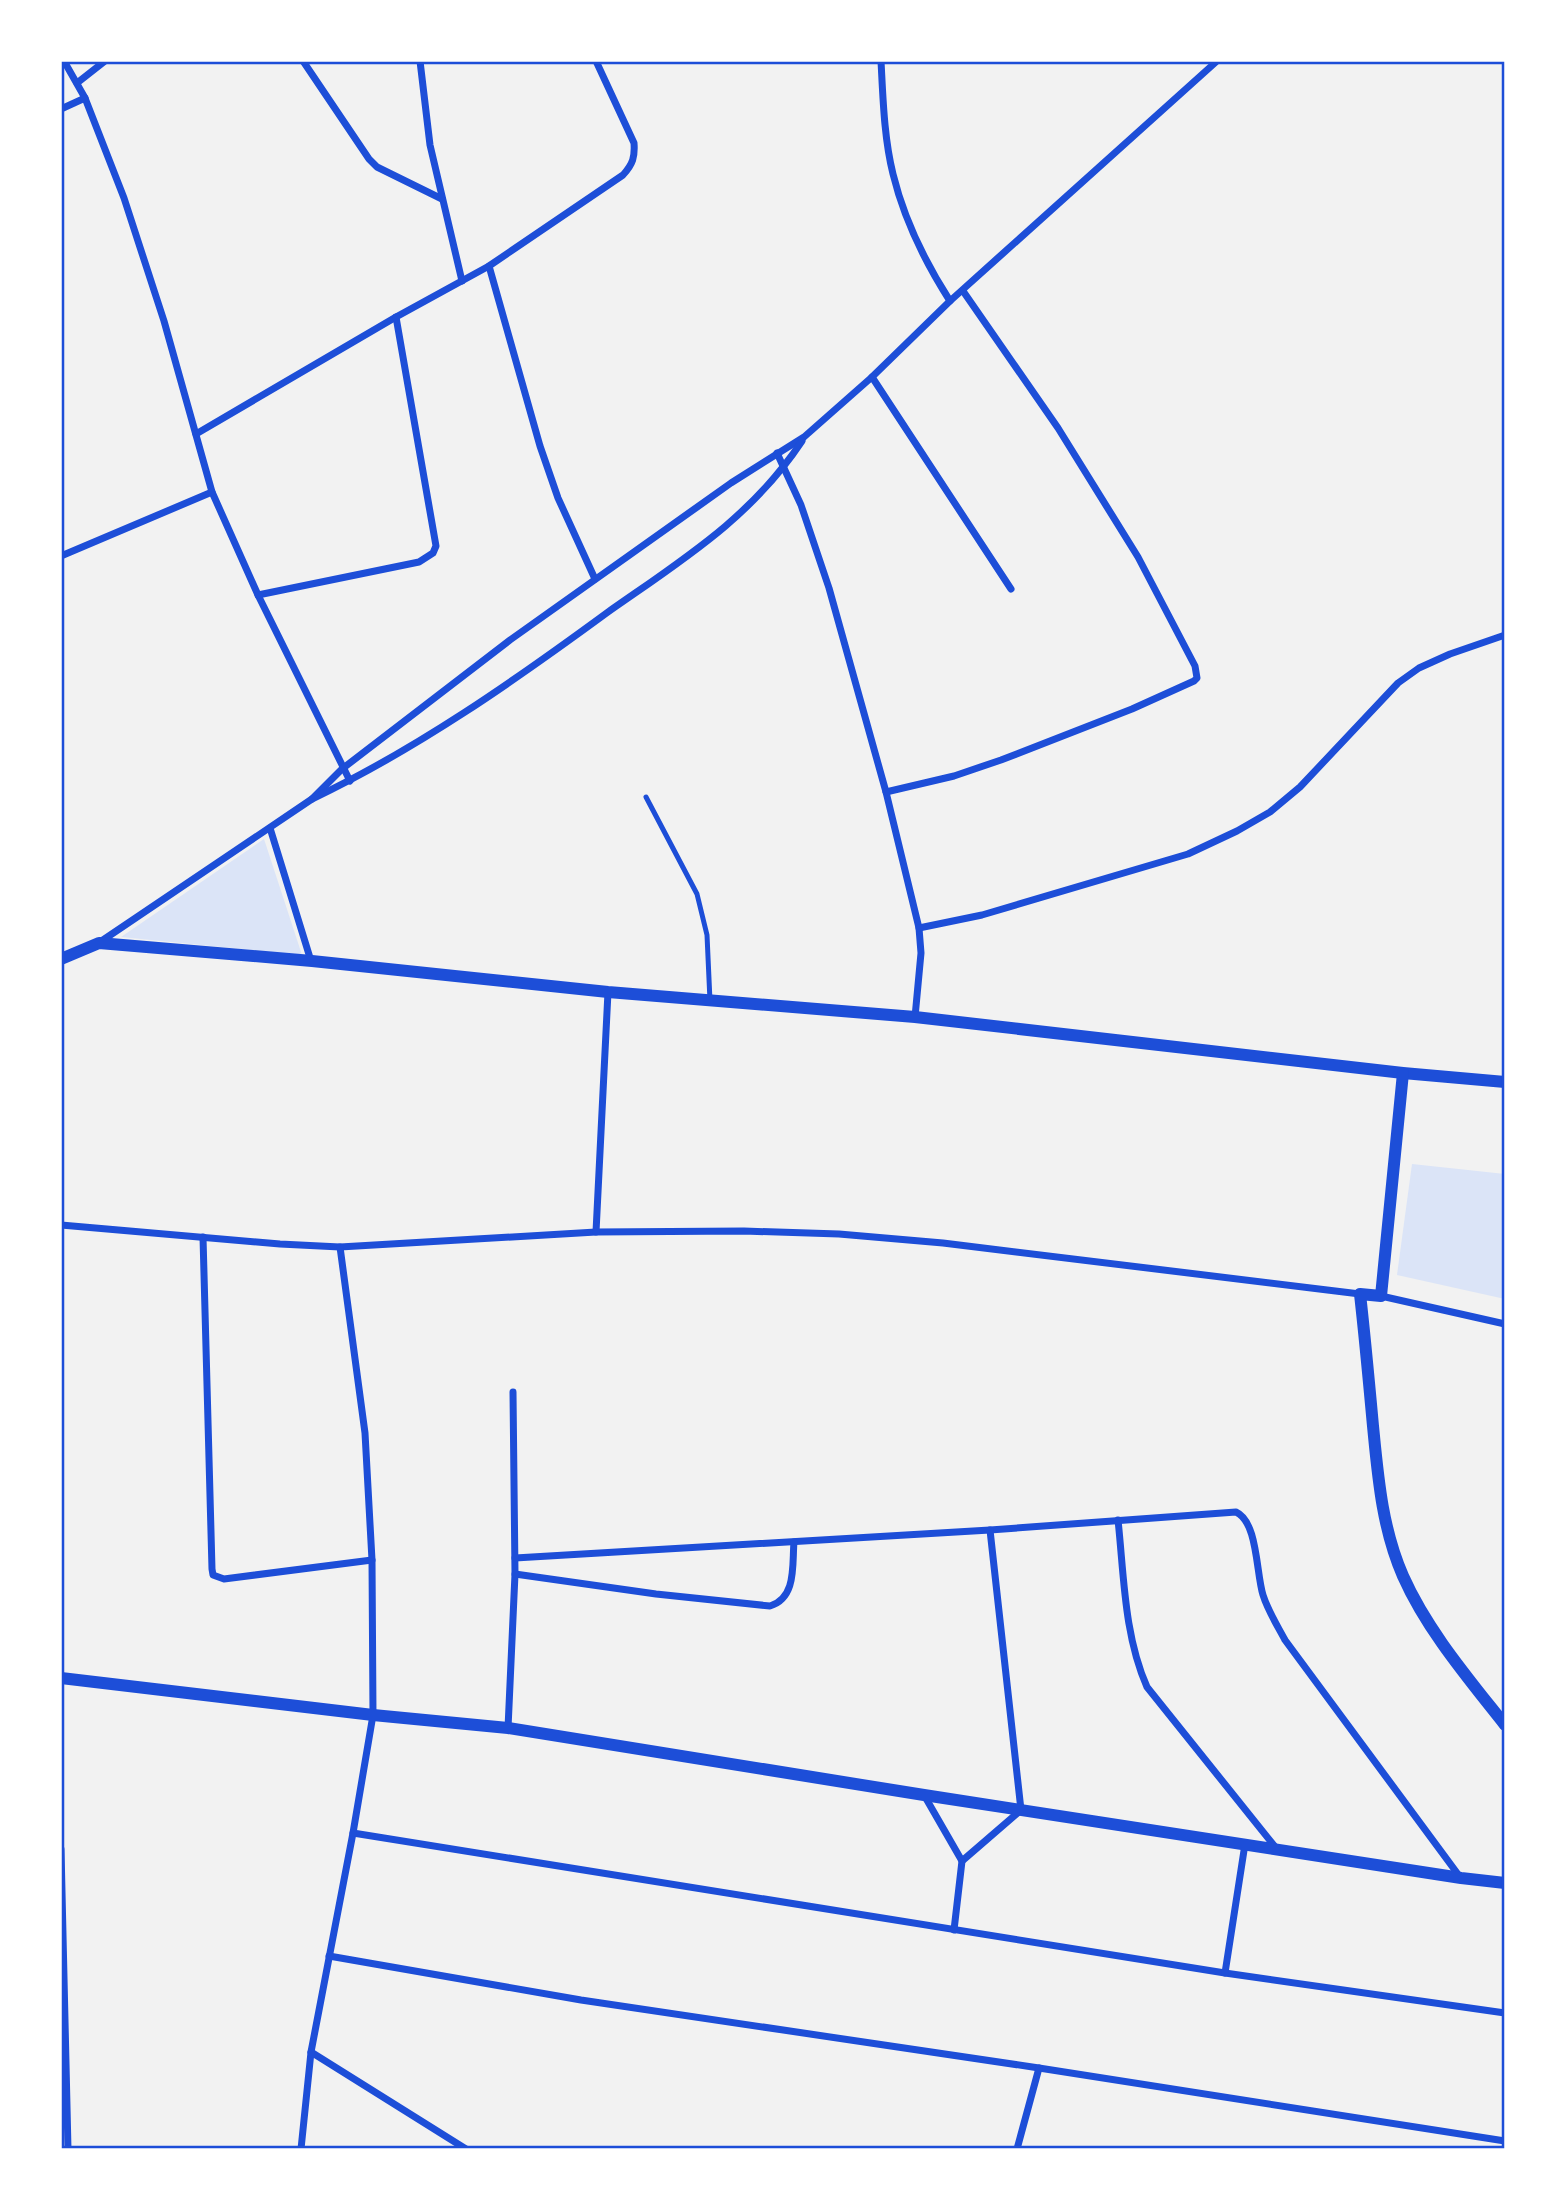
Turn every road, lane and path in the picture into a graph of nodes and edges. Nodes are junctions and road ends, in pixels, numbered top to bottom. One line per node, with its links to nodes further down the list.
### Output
1 (64, 61): 8 (street)
2 (104, 61): 8 (street)
3 (303, 61): 11 (street)
4 (420, 61): 11 (street)
5 (596, 61): 12 (street)
6 (881, 61): 15 (street)
7 (1217, 61): 14 (street)
8 (77, 83): 9 (street)
9 (85, 98): 10 (street); 18 (street)
10 (61, 109)
11 (442, 198): 13 (street)
12 (489, 266): 13 (street); 24 (street)
13 (462, 281): 16 (street)
14 (963, 292): 15 (street); 30 (street)
15 (950, 301): 17 (street)
16 (396, 317): 18 (street); 26 (street)
17 (872, 377): 19 (street); 25 (street)
18 (196, 434): 22 (street)
19 (804, 437): 20 (street); 21 (street)
20 (777, 453): 21 (street); 24 (street)
21 (784, 467): 29 (street); 30 (street)
22 (212, 492): 23 (street); 26 (street)
23 (61, 556)
24 (595, 579): 28 (street)
25 (1011, 589)
26 (258, 595): 28 (street)
27 (1505, 635): 34 (street)
28 (342, 769): 29 (street); 32 (street)
29 (349, 781): 32 (street)
30 (886, 792): 34 (street)
31 (646, 797): 39 (lane)
32 (312, 799): 33 (street)
33 (270, 828): 35 (street); 37 (street)
34 (919, 928): 40 (street)
35 (99, 943): 36 (street); 37 (street)
36 (61, 959)
37 (312, 961): 38 (street)
38 (608, 992): 39 (street); 44 (street)
39 (710, 1001): 40 (street)
40 (915, 1017): 41 (street)
41 (1403, 1073): 42 (street); 48 (street)
42 (1505, 1082)
43 (61, 1225): 45 (street)
44 (596, 1232): 46 (street); 47 (street)
45 (203, 1237): 46 (street); 55 (street)
46 (340, 1247): 55 (street)
47 (1360, 1294): 48 (street); 59 (street)
48 (1381, 1296): 49 (street)
49 (1505, 1324)
50 (513, 1392): 54 (street)
51 (1118, 1520): 52 (street); 65 (street); 68 (street)
52 (990, 1530): 53 (street); 62 (street)
53 (794, 1542): 54 (street); 56 (street)
54 (515, 1558): 56 (street)
55 (372, 1560): 58 (street)
56 (515, 1574): 60 (street)
57 (61, 1678): 58 (street)
58 (373, 1715): 60 (street); 63 (street)
59 (1505, 1725)
60 (508, 1728): 61 (street)
61 (924, 1795): 62 (street); 67 (street)
62 (1021, 1810): 64 (street); 67 (street)
63 (353, 1833): 70 (street); 72 (street)
64 (1245, 1844): 65 (street); 73 (street)
65 (1276, 1848): 68 (street)
66 (61, 1849): 71 (street)
67 (962, 1861): 70 (street)
68 (1461, 1878): 69 (street)
69 (1505, 1883)
70 (954, 1930): 73 (street)
71 (62, 1931): 78 (street)
72 (329, 1955): 75 (street); 76 (street)
73 (1225, 1973): 74 (street)
74 (1505, 2013)
75 (311, 2052): 79 (street); 80 (street)
76 (1039, 2068): 77 (street); 81 (street)
77 (1505, 2141)
78 (68, 2149)
79 (301, 2149)
80 (467, 2149)
81 (1017, 2149)

